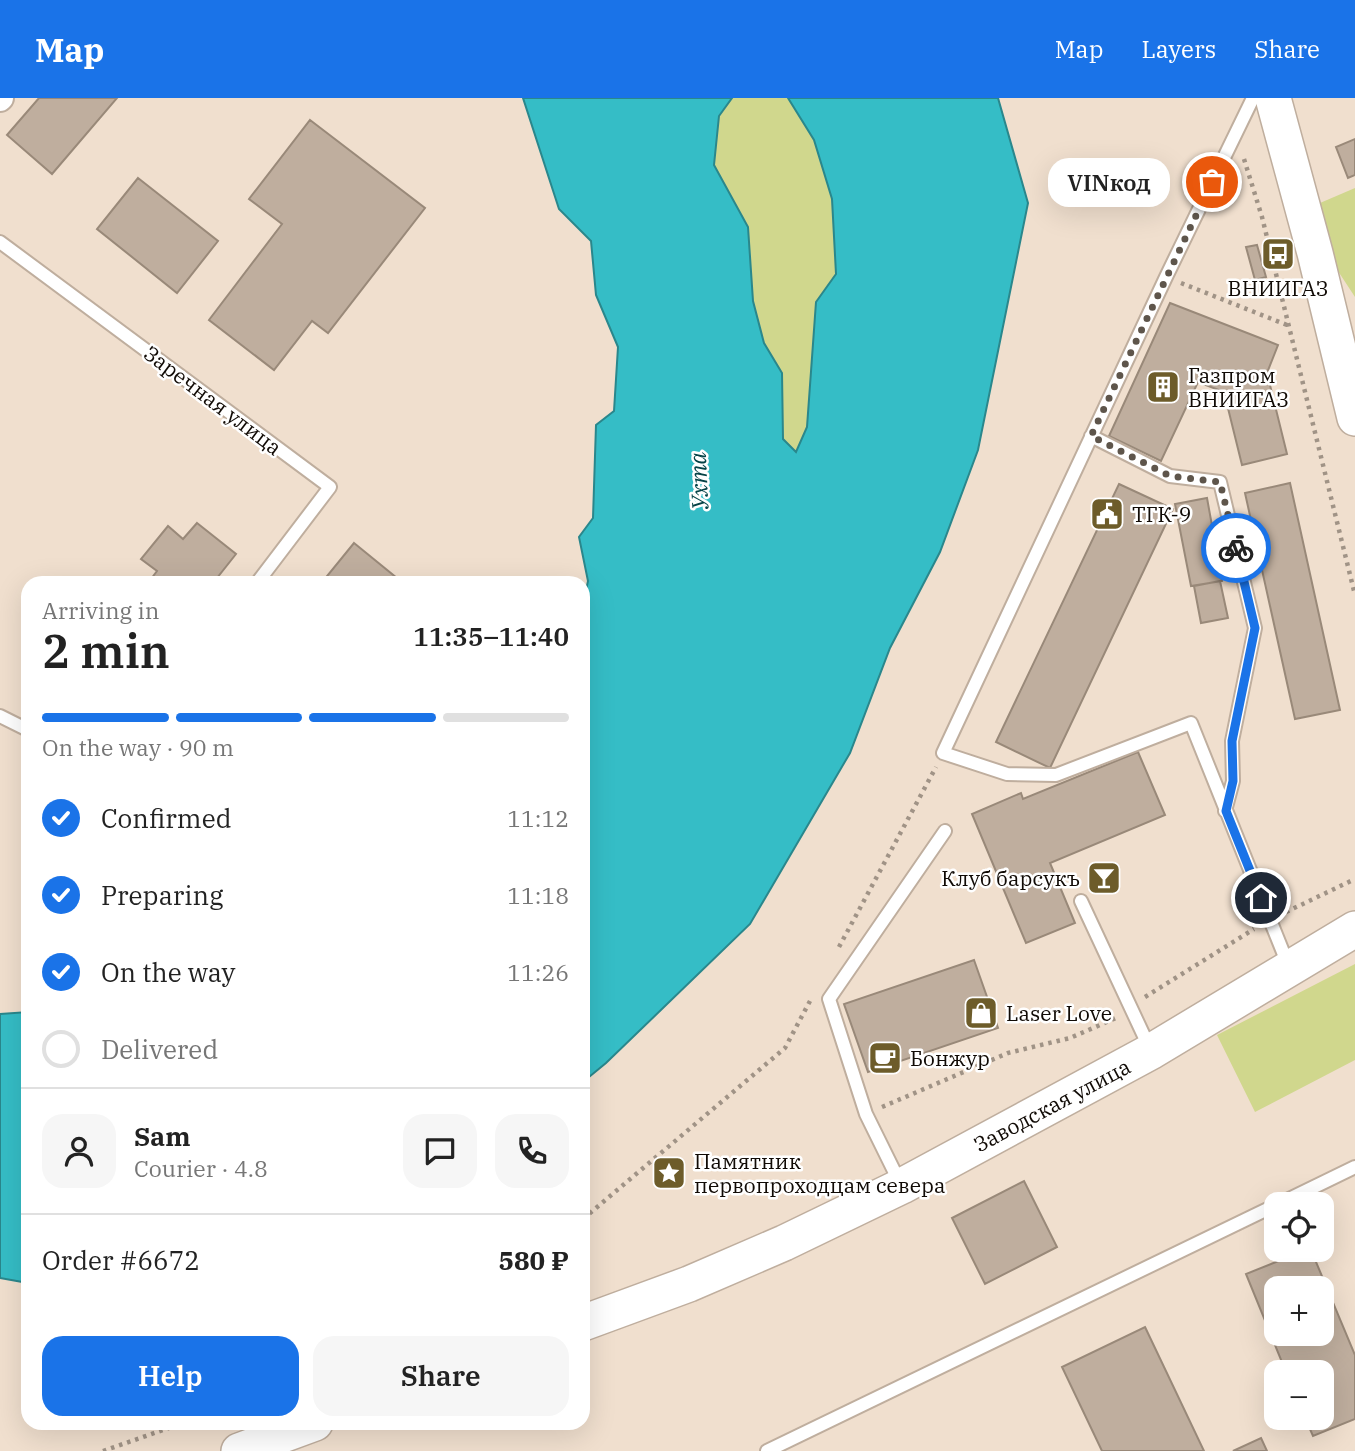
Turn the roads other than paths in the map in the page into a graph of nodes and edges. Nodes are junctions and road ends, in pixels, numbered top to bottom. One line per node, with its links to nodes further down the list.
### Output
1 (1253, 98): 5 (lane)
2 (1273, 98): 4 (street)
3 (0, 242): 6 (lane, Заречная улица)
4 (1355, 418)
5 (1091, 436): 9 (lane); 9 (lane)
6 (262, 576)
7 (0, 716): 8 (lane)
8 (21, 726)
9 (1226, 811): 13 (lane)
10 (945, 831): 16 (lane)
11 (1082, 901): 14 (lane)
12 (1355, 929): 13 (street, Заводская улица)
13 (1289, 968): 14 (street, Заводская улица)
14 (1152, 1051): 16 (street, Заводская улица)
15 (1355, 1167): 17 (lane)
16 (902, 1186): 19 (street, Заводская улица)
17 (1304, 1192)
18 (1264, 1211): 22 (lane)
19 (590, 1320)
20 (296, 1430): 21 (street)
21 (239, 1451)
22 (767, 1451)

